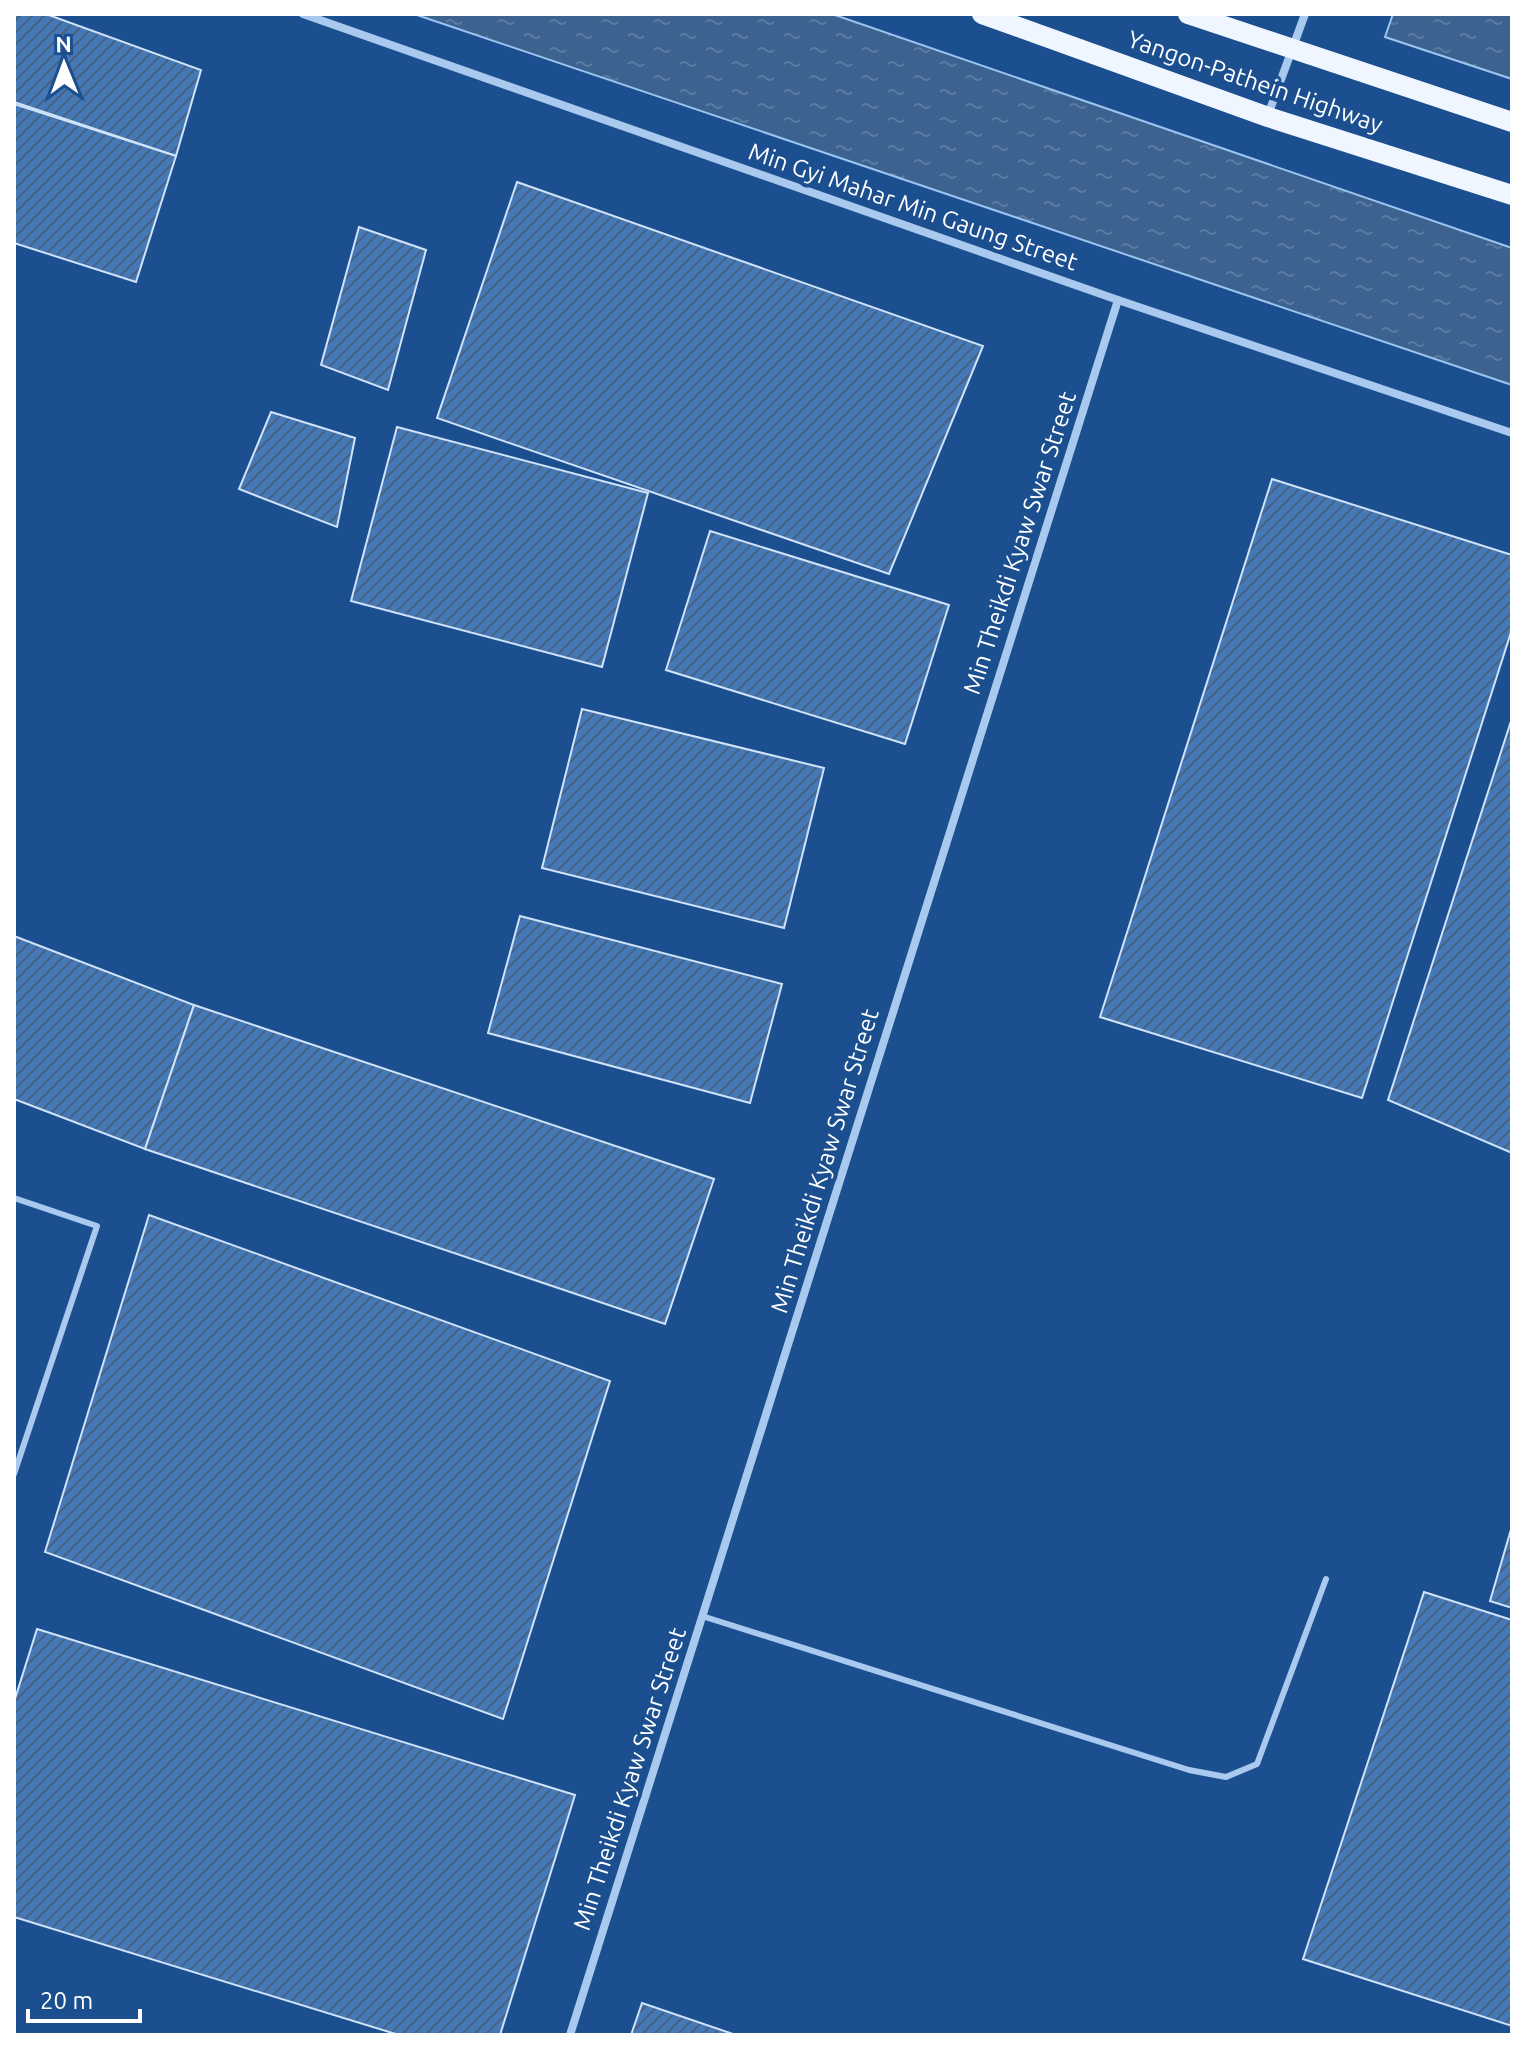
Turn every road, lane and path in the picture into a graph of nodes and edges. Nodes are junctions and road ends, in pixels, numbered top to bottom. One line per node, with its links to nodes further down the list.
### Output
1 (303, 14): 9 (street, Min Gyi Mahar Min Gaung Street)
2 (982, 14): 6 (main road, Yangon-Pathein Highway)
3 (1188, 14): 5 (main road, Yangon-Pathein Highway)
4 (1305, 14): 5 (street)
5 (1292, 51): 6 (street); 7 (main road, Yangon-Pathein Highway)
6 (1268, 117): 8 (main road, Yangon-Pathein Highway)
7 (1512, 122)
8 (1512, 195)
9 (1118, 300): 10 (street, Min Gyi Mahar Min Gaung Street); 14 (street, Min Theikdi Kyaw Swar Street)
10 (1512, 433)
11 (14, 1198): 12 (lane)
12 (14, 1474)
13 (1326, 1579): 14 (lane)
14 (702, 1616): 15 (street, Min Theikdi Kyaw Swar Street)
15 (570, 2035)

